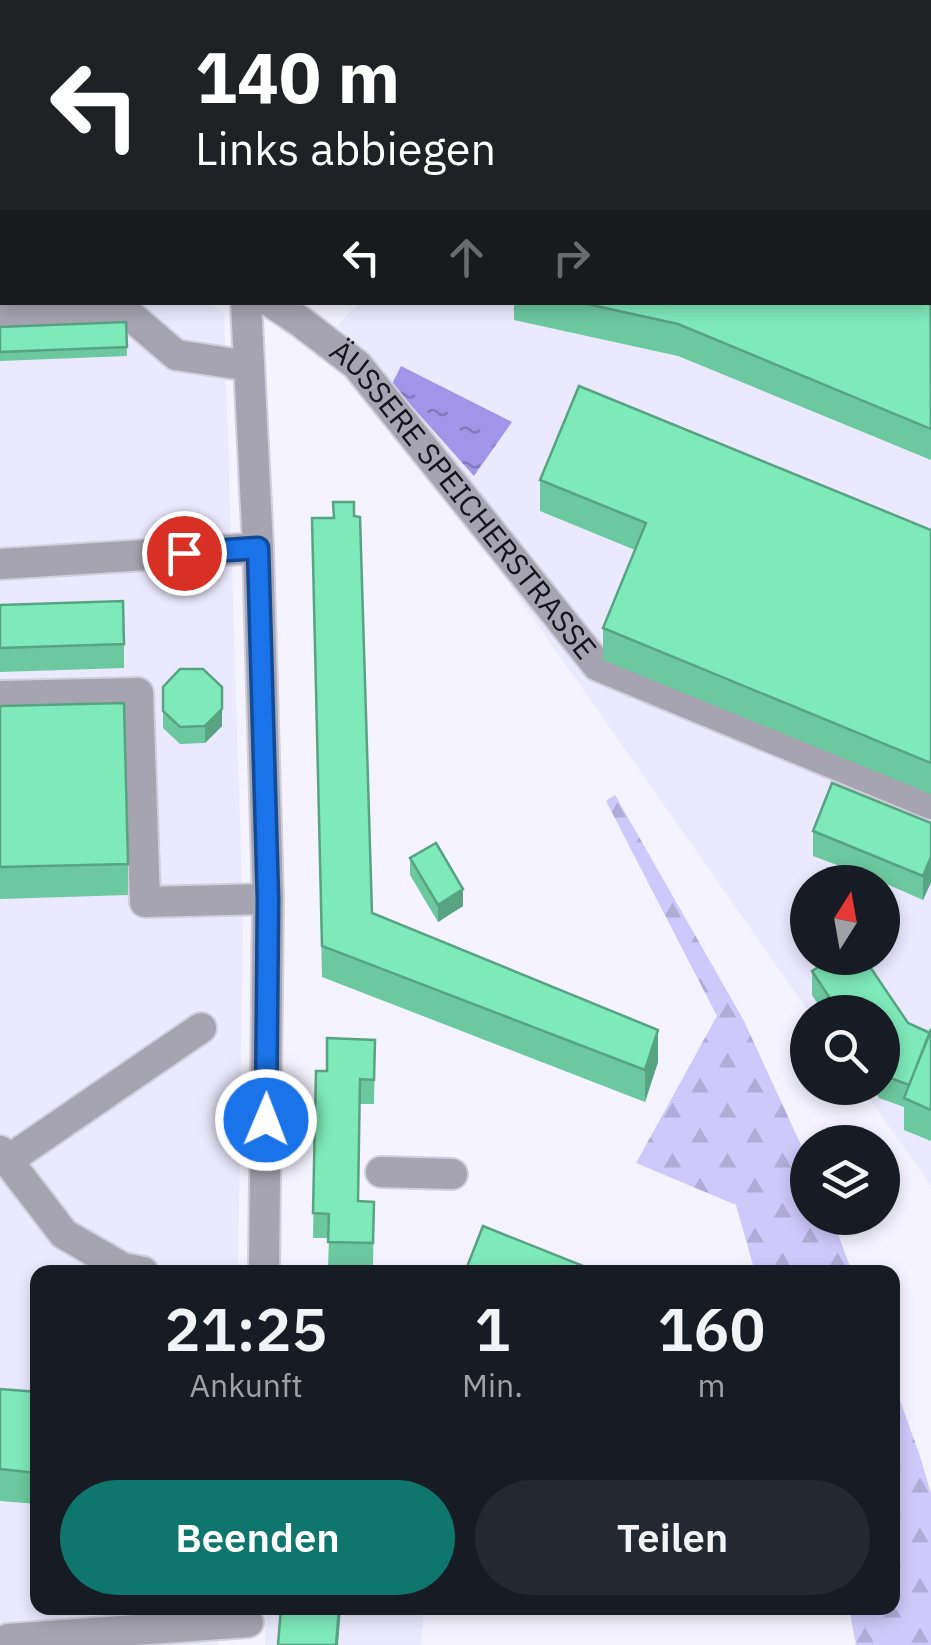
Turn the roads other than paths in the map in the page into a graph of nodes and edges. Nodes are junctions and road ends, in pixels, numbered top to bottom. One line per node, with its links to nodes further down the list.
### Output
1 (246, 305): 4 (street)
2 (276, 305): 8 (street, ÄUSSERE SPEICHERSTRASSE)
3 (0, 314): 4 (street)
4 (249, 366): 5 (street)
5 (258, 548): 6 (street); 9 (street)
6 (0, 564)
7 (0, 696): 9 (street)
8 (931, 804)
9 (268, 900): 15 (street)
10 (201, 1028): 11 (street)
11 (4, 1156): 14 (street)
12 (381, 1172): 13 (street)
13 (452, 1174)
14 (119, 1265)
15 (264, 1265)
16 (181, 1617): 17 (street); 18 (street)
17 (247, 1625)
18 (5, 1639)

